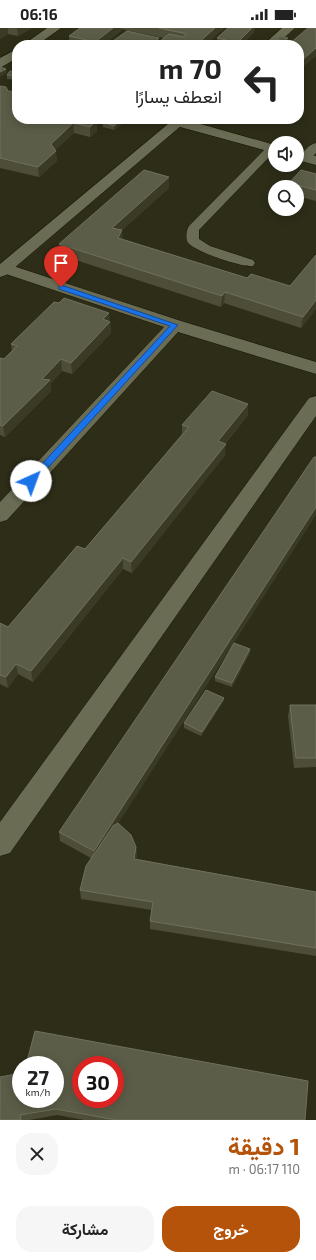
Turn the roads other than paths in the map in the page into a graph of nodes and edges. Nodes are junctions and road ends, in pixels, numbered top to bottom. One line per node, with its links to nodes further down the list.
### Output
1 (55, 28): 3 (street)
2 (289, 28): 4 (street)
3 (37, 40)
4 (275, 40)
5 (176, 124): 12 (street)
6 (190, 124): 8 (street)
7 (316, 146): 10 (lane)
8 (268, 147)
9 (268, 154): 11 (lane)
10 (306, 158)
11 (249, 263)
12 (2, 270): 13 (street)
13 (175, 325): 14 (street); 16 (street)
14 (316, 368)
15 (316, 402): 17 (street)
16 (0, 515)
17 (0, 844)

